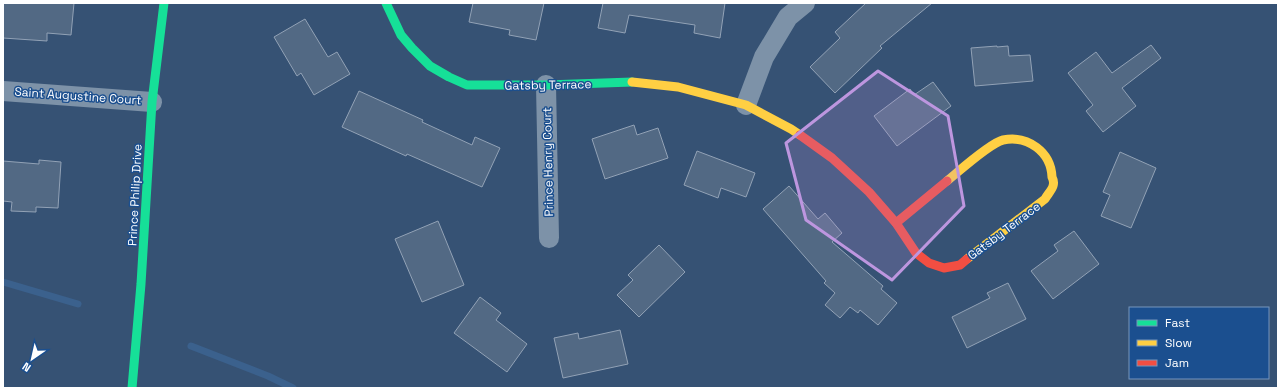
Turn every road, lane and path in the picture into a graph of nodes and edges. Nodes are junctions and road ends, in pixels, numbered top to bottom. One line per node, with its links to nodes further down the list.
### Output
1 (164, 3): 6 (street, Prince Philip Drive)
2 (386, 3): 4 (street, Gatsby Terrace)
3 (805, 3): 7 (street)
4 (546, 85): 7 (street, Gatsby Terrace); 9 (street, Prince Henry Court)
5 (3, 91): 6 (street, Saint Augustine Court)
6 (152, 102): 10 (street, Prince Philip Drive)
7 (746, 105): 8 (street, Gatsby Terrace)
8 (896, 223): 8 (street, Gatsby Terrace)
9 (549, 238)
10 (132, 388)

